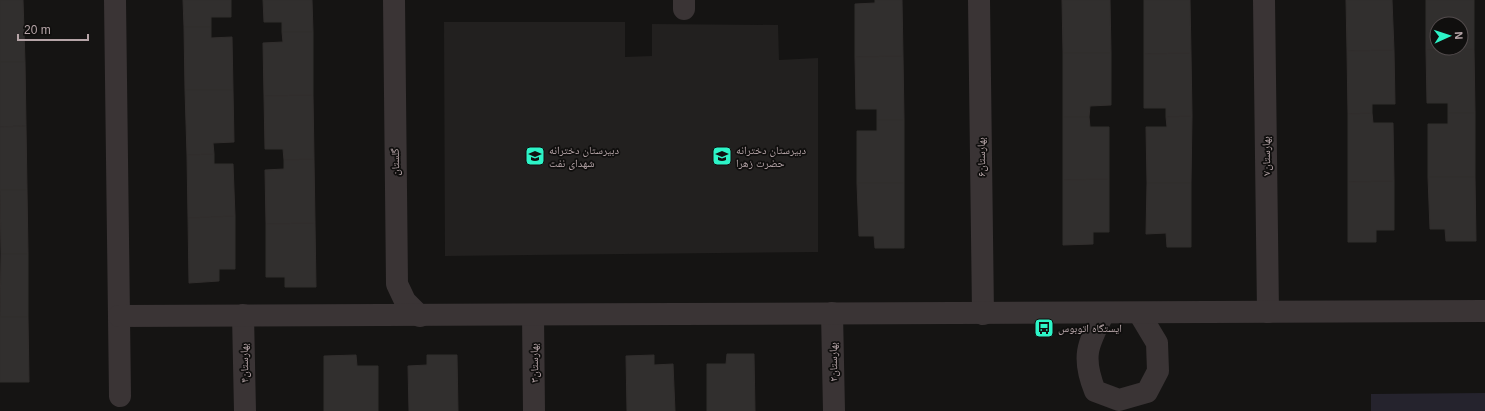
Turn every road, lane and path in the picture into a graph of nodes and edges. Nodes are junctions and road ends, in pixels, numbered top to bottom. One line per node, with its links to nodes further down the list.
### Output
1 (115, 0): 12 (street)
2 (394, 0): 13 (street, گلستان)
3 (979, 0): 10 (street, بهارستان۶)
4 (1264, 0): 5 (street, بهارستان۷)
5 (1268, 312): 6 (street); 9 (street)
6 (1485, 312)
7 (832, 313): 10 (street); 14 (street); 19 (street, بهارستان۲)
8 (1104, 313): 9 (street); 10 (street); 16 (street)
9 (1139, 313): 16 (street)
10 (983, 314)
11 (243, 315): 12 (street); 13 (street); 17 (street, بهارستان۴)
12 (119, 316): 15 (street)
13 (420, 316): 14 (street)
14 (533, 316): 18 (street, بهارستان۳)
15 (120, 396)
16 (1119, 406)
17 (244, 411)
18 (534, 411)
19 (834, 411)

